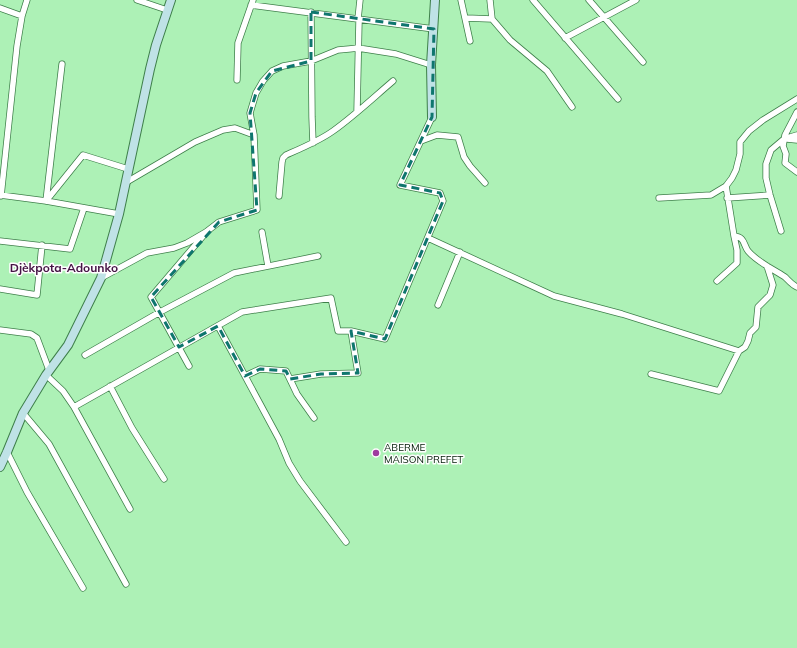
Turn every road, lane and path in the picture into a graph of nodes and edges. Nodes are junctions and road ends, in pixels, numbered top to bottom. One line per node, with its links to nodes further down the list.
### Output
1 (27, 0): 15 (street)
2 (137, 0): 13 (street)
3 (171, 0): 13 (street)
4 (360, 0): 18 (street)
5 (435, 0): 20 (street)
6 (461, 0): 16 (street)
7 (490, 0): 19 (street)
8 (533, 0): 21 (street)
9 (589, 0): 17 (street)
10 (636, 0): 17 (street)
11 (252, 2): 14 (street); 28 (street)
12 (0, 8): 15 (street)
13 (167, 10): 42 (street)
14 (311, 12): 18 (street); 24 (street)
15 (22, 16): 47 (street)
16 (466, 18): 19 (street); 22 (street)
17 (605, 18): 21 (street); 25 (street)
18 (358, 19): 20 (street); 23 (street)
19 (492, 19): 32 (street)
20 (434, 29): 27 (street)
21 (565, 38): 30 (street)
22 (470, 41)
23 (358, 48): 24 (street); 27 (street); 33 (street)
24 (311, 61): 36 (street); 41 (street)
25 (643, 62)
26 (62, 64): 52 (street)
27 (430, 65): 35 (street)
28 (237, 80)
29 (393, 81): 33 (street)
30 (618, 99)
31 (797, 99): 46 (street)
32 (572, 107)
33 (358, 111): 41 (street)
34 (797, 112): 38 (street)
35 (432, 116): 40 (street)
36 (254, 135): 44 (street); 56 (street)
37 (797, 135): 38 (street)
38 (784, 139): 39 (street); 43 (street); 48 (street)
39 (797, 140)
40 (420, 141): 45 (street); 59 (street)
41 (313, 143): 49 (street)
42 (128, 169): 44 (street); 52 (street)
43 (797, 172)
44 (125, 183): 54 (street)
45 (485, 183)
46 (726, 186): 50 (street); 51 (street)
47 (0, 195): 52 (street)
48 (770, 195): 51 (street); 55 (street)
49 (278, 196)
50 (659, 198)
51 (728, 198): 58 (street)
52 (46, 201): 53 (street)
53 (84, 208): 54 (street); 61 (street)
54 (119, 214): 66 (street)
55 (781, 231)
56 (206, 232): 66 (street); 71 (street)
57 (262, 232): 64 (street)
58 (734, 236): 65 (street); 67 (street)
59 (428, 238): 62 (street); 74 (street)
60 (0, 241): 61 (street)
61 (42, 245): 69 (street)
62 (460, 252): 70 (street); 76 (street)
63 (318, 256): 64 (street)
64 (268, 266): 71 (street)
65 (767, 266): 68 (street); 76 (street)
66 (101, 278): 79 (street)
67 (717, 281)
68 (797, 287)
69 (0, 289)
70 (438, 305)
71 (160, 312): 75 (street); 77 (street)
72 (218, 326): 74 (street); 75 (street); 81 (street)
73 (0, 330): 79 (street)
74 (350, 331): 82 (street)
75 (179, 347): 78 (street); 83 (street)
76 (739, 352): 80 (street)
77 (85, 356)
78 (189, 366)
79 (48, 372): 84 (street); 85 (street)
80 (651, 374)
81 (245, 376): 82 (street); 91 (street)
82 (290, 379): 86 (street)
83 (110, 386): 84 (street); 89 (street)
84 (74, 407): 90 (street)
85 (23, 413): 87 (street); 92 (street)
86 (314, 418)
87 (7, 452): 88 (street); 93 (street)
88 (0, 467)
89 (164, 479)
90 (130, 509)
91 (346, 542)
92 (126, 584)
93 (83, 588)

